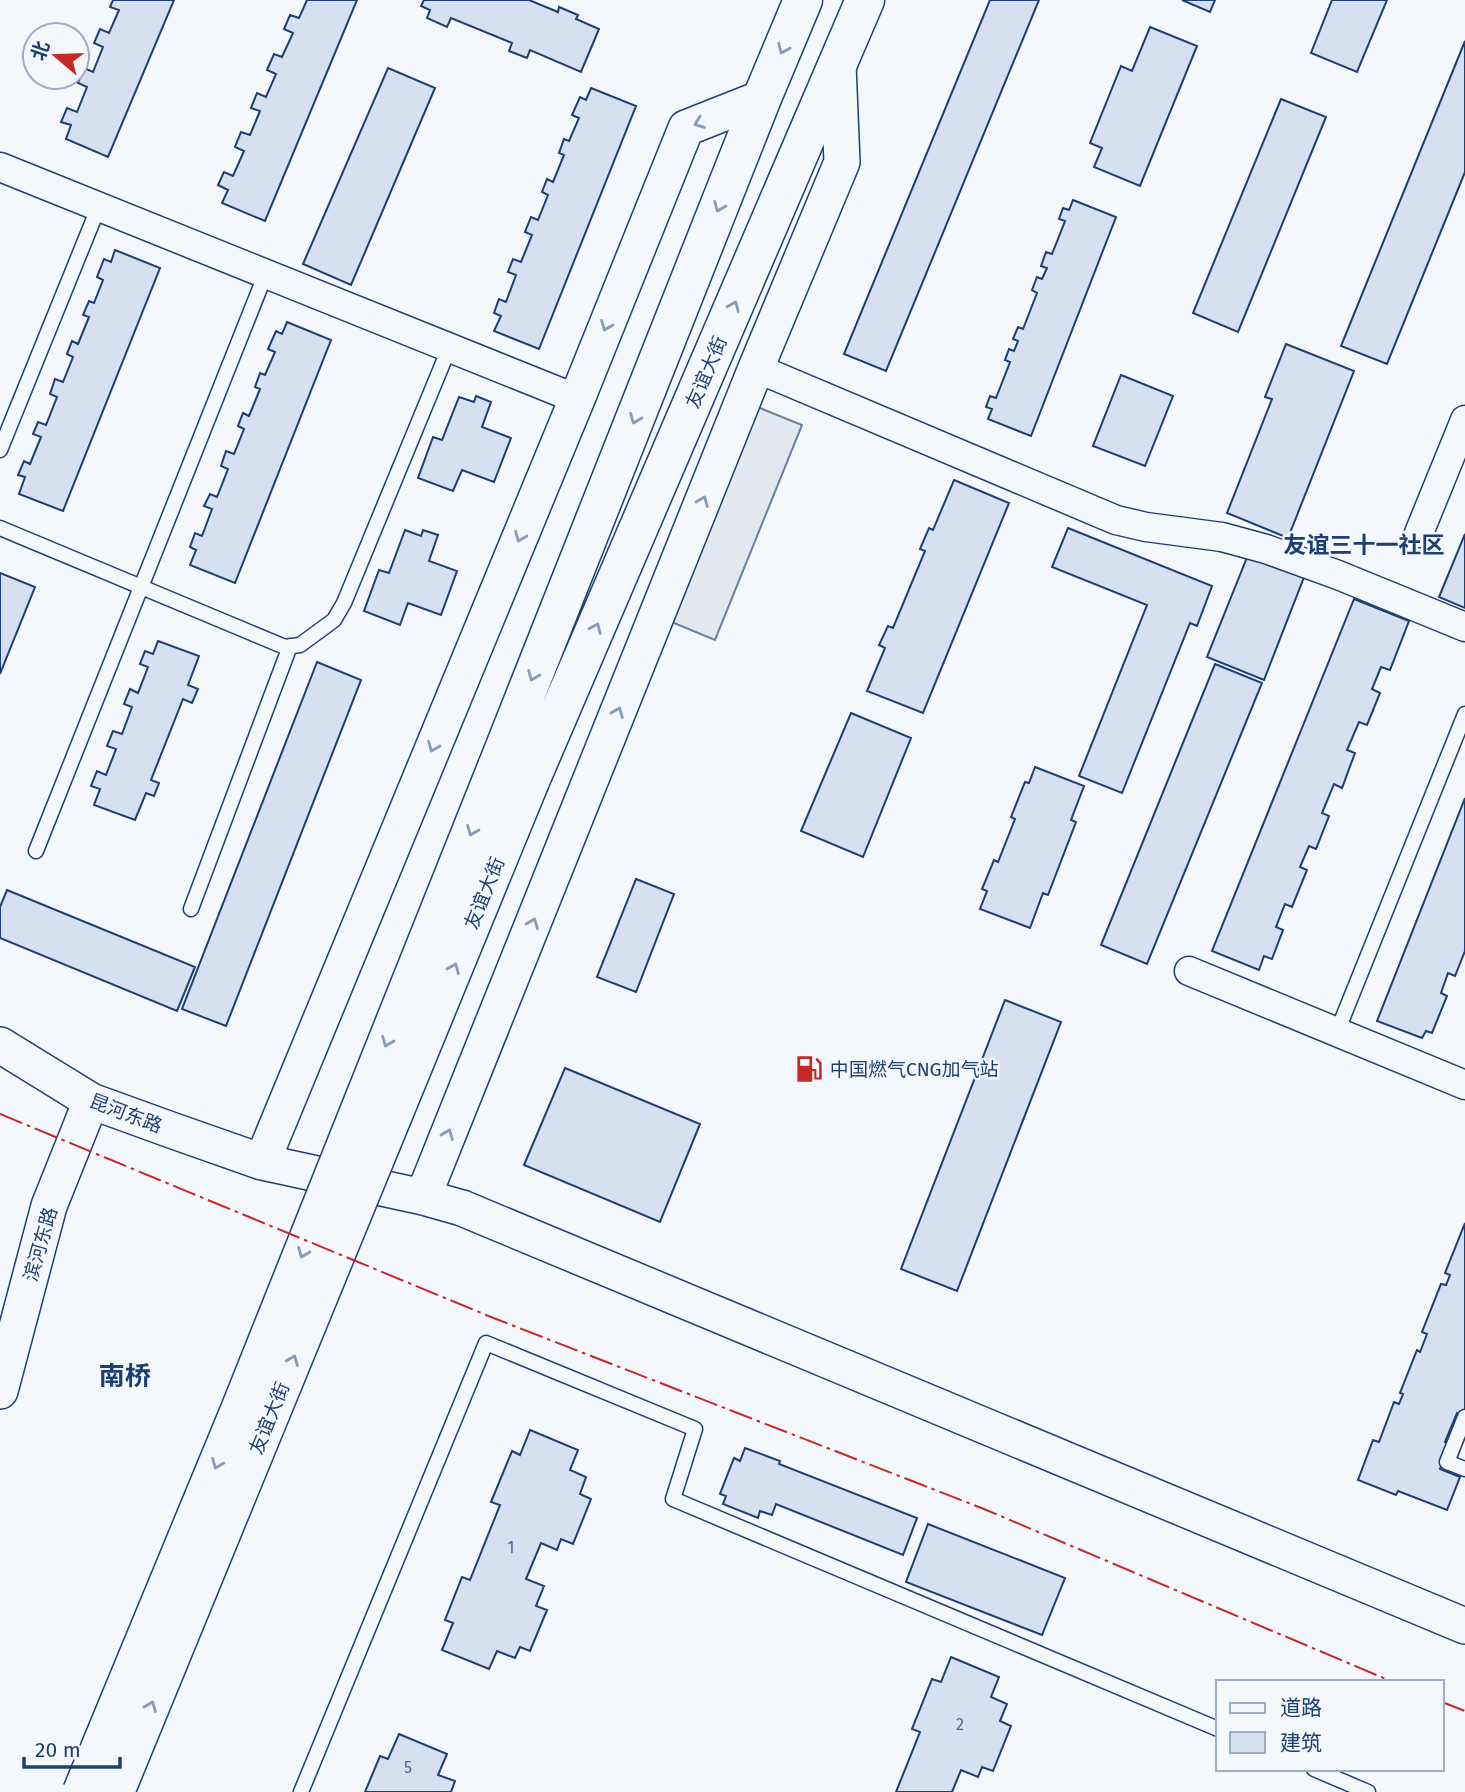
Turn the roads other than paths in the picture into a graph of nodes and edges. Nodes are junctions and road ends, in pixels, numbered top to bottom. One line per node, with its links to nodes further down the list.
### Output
1 (803, 0): 4 (main road, 友谊大街, one-way to 4)
2 (865, 0): 3 (main road, 友谊大街)
3 (838, 65): 9 (street); 19 (main road, 友谊大街, one-way to 3)
4 (762, 99): 10 (street, one-way to 10); 19 (main road, 友谊大街, one-way to 19)
5 (0, 167): 6 (street)
6 (99, 206): 7 (street); 12 (lane)
7 (266, 273): 8 (street); 15 (lane)
8 (450, 346): 10 (street); 17 (lane)
9 (757, 368): 16 (street); 28 (street, one-way to 9)
10 (577, 399): 27 (street, one-way to 27)
11 (1465, 420): 14 (street)
12 (0, 450)
13 (0, 528): 15 (lane)
14 (1419, 533)
15 (141, 587): 17 (lane); 20 (lane)
16 (1465, 627)
17 (290, 646): 21 (lane)
18 (1465, 714): 23 (lane)
19 (514, 774): 36 (main road, 友谊大街, one-way to 36, bridge); 37 (main road, 友谊大街, one-way to 19, bridge)
20 (37, 851)
21 (191, 909)
22 (1189, 971): 23 (street)
23 (1337, 1032): 25 (street)
24 (0, 1045): 26 (street, 昆河东路)
25 (1465, 1085)
26 (91, 1101): 27 (street, 昆河东路); 29 (street, 滨河东路)
27 (262, 1162): 28 (street, 昆河东路)
28 (423, 1197): 32 (street, 昆河东路)
29 (0, 1391)
30 (1465, 1417): 31 (lane)
31 (1465, 1469)
32 (1465, 1626)
33 (1216, 1728): 38 (lane)
34 (1317, 1771): 35 (lane)
35 (1339, 1786): 39 (lane)
36 (82, 1792)
37 (116, 1792)
38 (301, 1792)
39 (1368, 1792)

